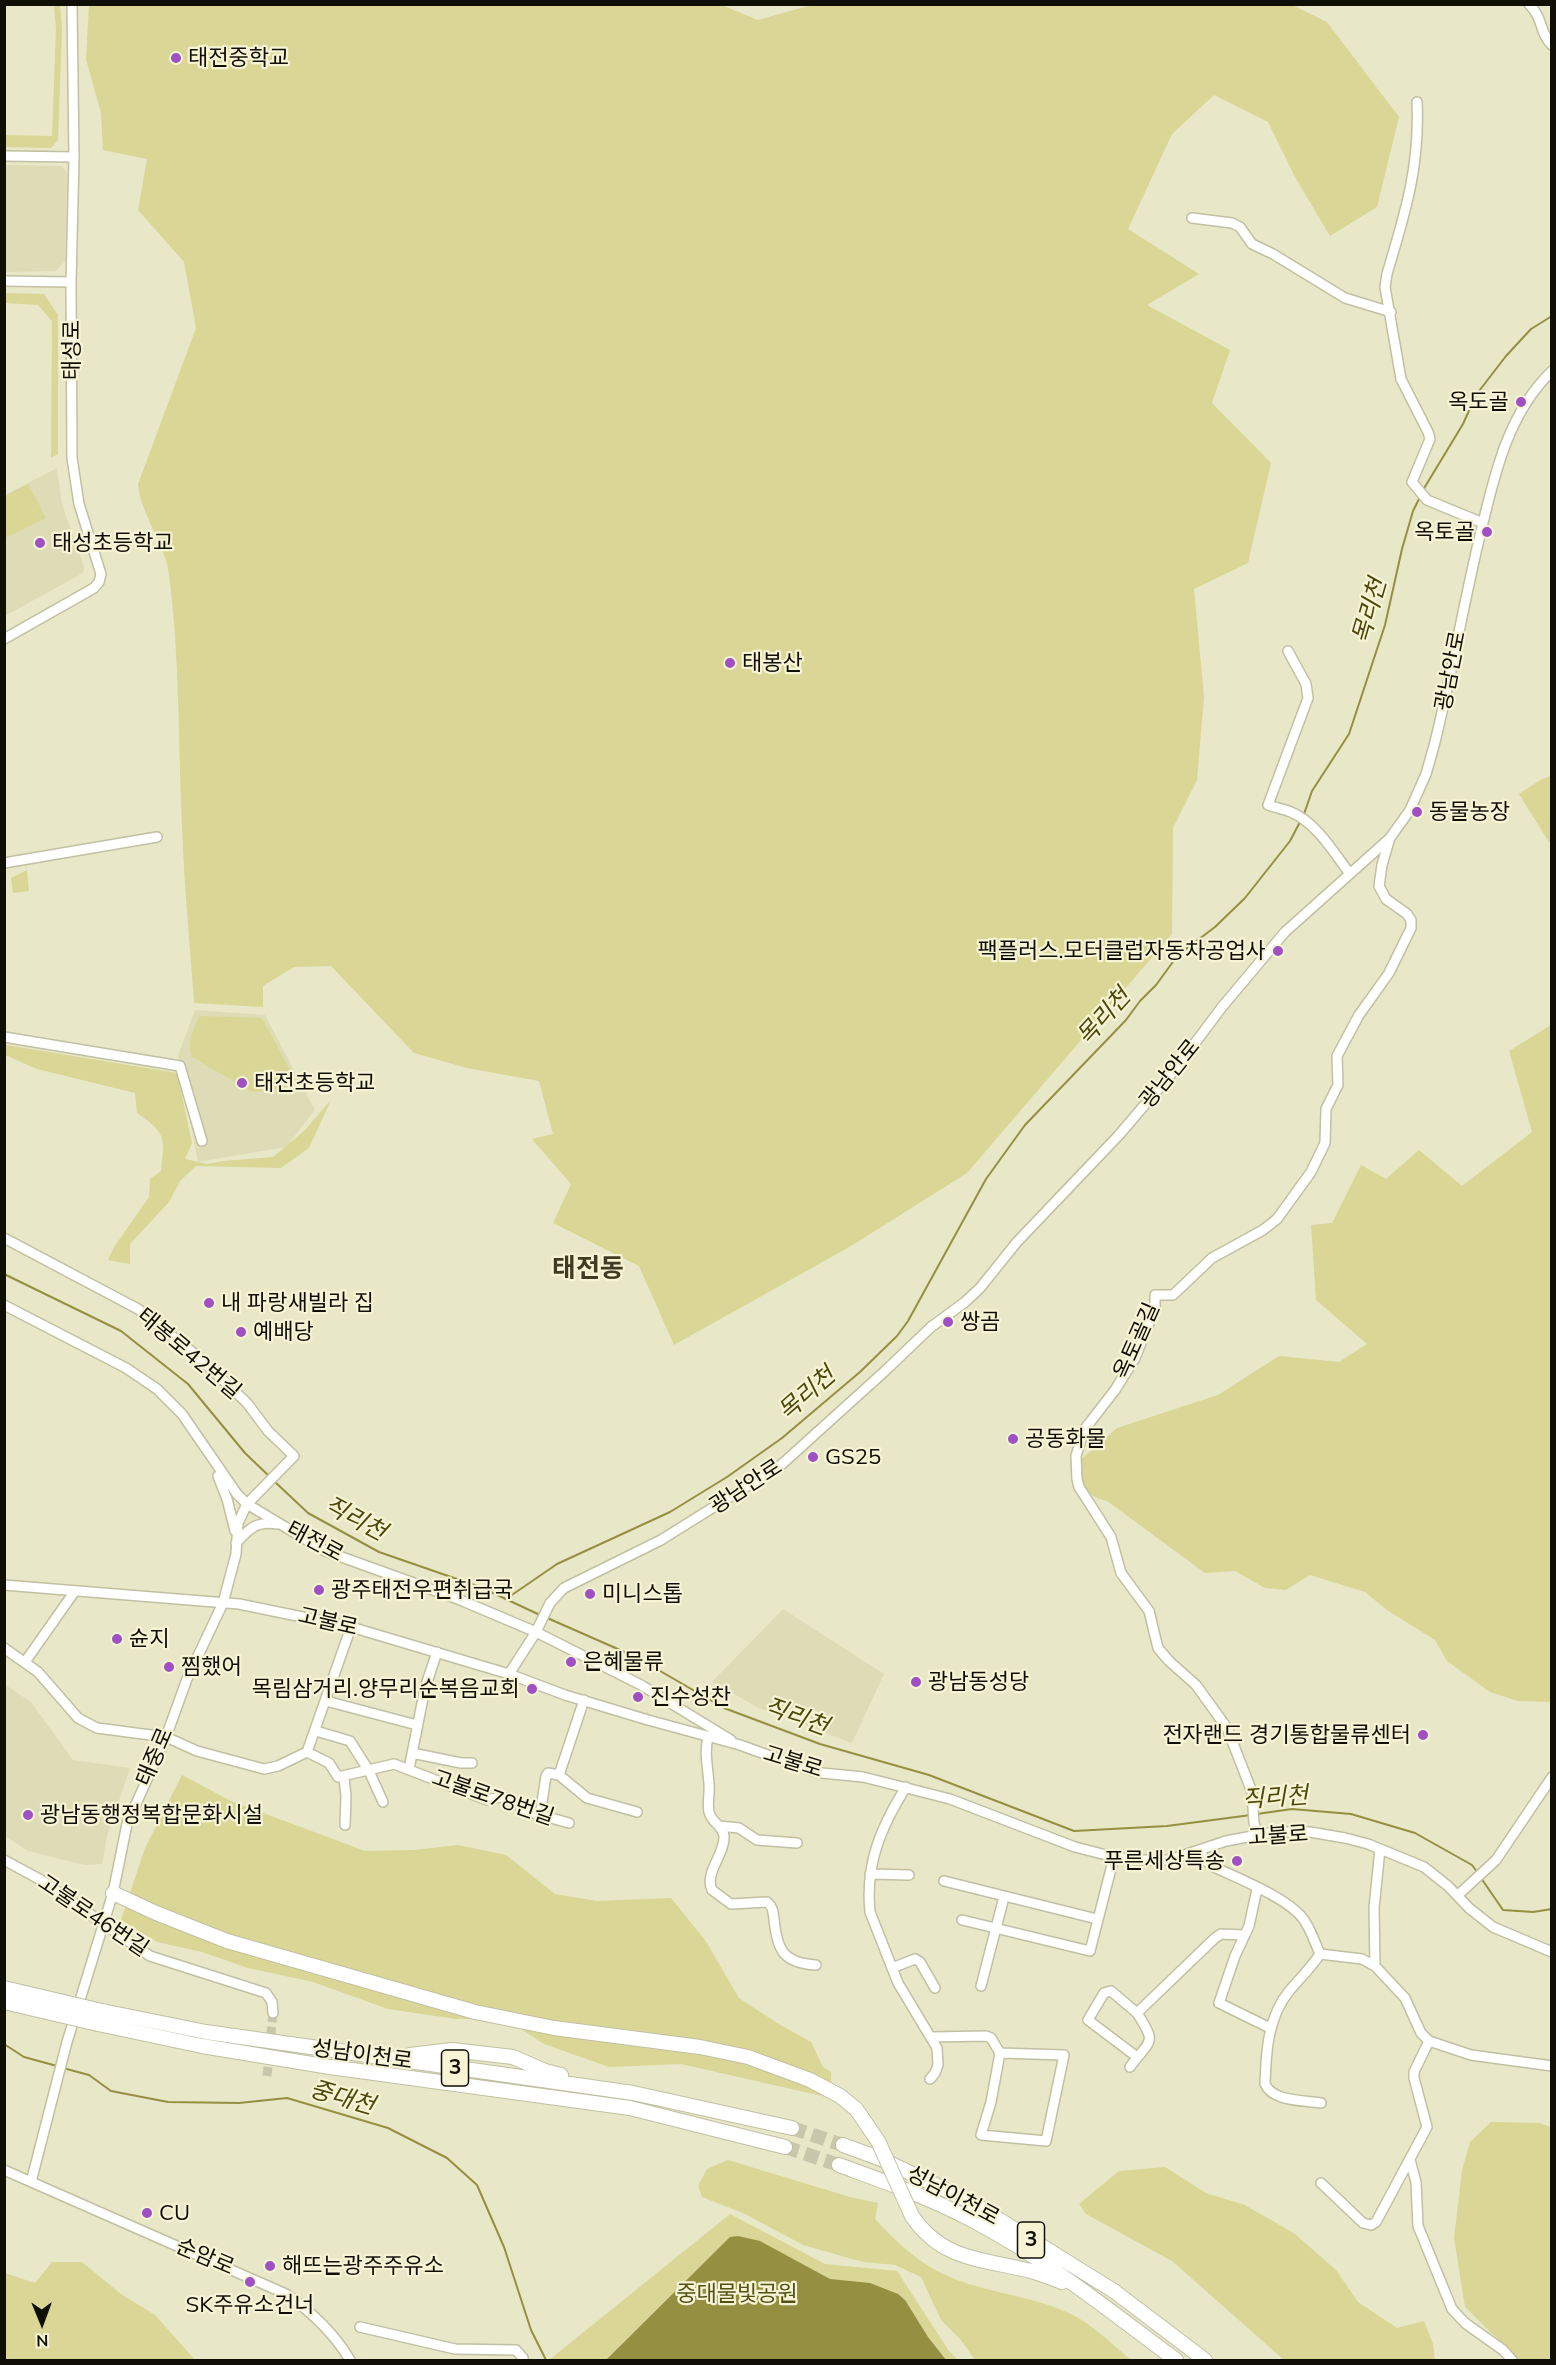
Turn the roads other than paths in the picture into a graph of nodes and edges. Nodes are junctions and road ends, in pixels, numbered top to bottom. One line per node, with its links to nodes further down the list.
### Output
1 (72, 4): 6 (street, 태성로)
2 (1529, 4): 3 (street)
3 (1551, 45)
4 (1417, 102): 10 (street)
5 (4, 156): 6 (street)
6 (74, 157): 9 (street, 태성로)
7 (1192, 218): 10 (street)
8 (4, 280): 9 (street)
9 (71, 282): 13 (street, 태성로)
10 (1391, 312): 12 (street)
11 (1551, 371): 12 (street, 광남안로)
12 (1483, 523): 16 (street, 광남안로)
13 (4, 639)
14 (1288, 651): 18 (street)
15 (157, 837): 17 (street)
16 (1390, 838): 18 (street, 광남안로); 58 (street, 옥토골길)
17 (4, 864)
18 (1350, 874): 31 (street, 광남안로)
19 (4, 1037): 20 (street)
20 (202, 1141)
21 (4, 1238): 24 (street, 태봉로42번길)
22 (4, 1305): 23 (street, 태전로)
23 (212, 1460): 24 (street, 태전로); 26 (street)
24 (247, 1504): 25 (street, 태전로); 26 (street, 태중로)
25 (279, 1524): 26 (street); 31 (street, 태전로)
26 (236, 1543): 29 (street, 태중로)
27 (4, 1585): 28 (street, 고불로)
28 (75, 1591): 29 (street, 고불로); 34 (street)
29 (223, 1603): 30 (street, 고불로); 40 (street, 태중로)
30 (351, 1627): 33 (street, 고불로); 37 (street)
31 (537, 1629): 35 (street, 광남안로); 42 (street, 태전로)
32 (4, 1648): 34 (street)
33 (437, 1652): 35 (street, 고불로); 38 (street)
34 (25, 1662): 40 (street)
35 (509, 1674): 36 (street, 고불로)
36 (584, 1700): 41 (street, 고불로); 48 (street)
37 (326, 1701): 38 (street); 39 (street)
38 (417, 1725): 44 (street)
39 (316, 1731): 43 (street); 47 (street)
40 (166, 1737): 43 (street); 68 (street, 태중로)
41 (708, 1737): 42 (street, 고불로); 57 (street)
42 (740, 1745): 51 (street, 고불로)
43 (307, 1752): 50 (street)
44 (412, 1753): 45 (street); 46 (street)
45 (472, 1763)
46 (409, 1769): 47 (street, 고불로78번길); 54 (street, 고불로78번길)
47 (369, 1771): 50 (street, 고불로78번길); 52 (street)
48 (559, 1775): 53 (street); 54 (street)
49 (1551, 1777): 69 (street)
50 (344, 1778): 56 (street)
51 (906, 1787): 62 (street, 고불로); 64 (street)
52 (384, 1802)
53 (637, 1812)
54 (540, 1815): 55 (street, 고불로78번길)
55 (569, 1823)
56 (345, 1825)
57 (719, 1826): 59 (street); 78 (street)
58 (1257, 1834): 60 (street, 고불로); 61 (street, 고불로)
59 (797, 1843)
60 (1380, 1849): 69 (street, 고불로); 79 (street)
61 (1200, 1851): 62 (street, 고불로); 67 (street)
62 (1114, 1857): 72 (street)
63 (4, 1860): 73 (street, 고불로46번길)
64 (870, 1874): 65 (street); 80 (street)
65 (909, 1875)
66 (944, 1881): 70 (street)
67 (1257, 1889): 75 (street); 77 (street)
68 (113, 1893): 73 (street, 태중로); 105 (highway, bridge)
69 (1458, 1895): 76 (street, 고불로)
70 (1004, 1897): 72 (street); 74 (street)
71 (962, 1920): 74 (street)
72 (1097, 1920): 74 (street)
73 (102, 1924): 85 (street, 고불로46번길); 103 (street, 태중로)
74 (996, 1929): 81 (street)
75 (1244, 1935): 86 (street); 88 (street)
76 (1551, 1952)
77 (1320, 1954): 79 (street); 88 (street)
78 (816, 1965)
79 (1375, 1966): 90 (street)
80 (892, 1968): 83 (street); 89 (street)
81 (981, 1986)
82 (4, 1988): 87 (highway, 성남이천로 / 3, bridge)
83 (935, 1988)
84 (4, 2002): 87 (highway, 성남이천로 / 3, bridge)
85 (273, 2013)
86 (1137, 2013): 92 (street); 92 (street)
87 (100, 2018): 97 (highway, 성남이천로 / 3); 99 (highway, 성남이천로 / 3)
88 (1270, 2028): 96 (street)
89 (932, 2037): 91 (street); 95 (street)
90 (1429, 2041): 93 (street); 100 (street)
91 (1000, 2053): 91 (street)
92 (1137, 2057): 94 (street)
93 (1551, 2066)
94 (1130, 2067)
95 (930, 2079)
96 (1321, 2103)
97 (792, 2128)
98 (843, 2145): 110 (highway, 성남이천로 / 3)
99 (785, 2147)
100 (1410, 2160): 104 (street); 111 (street)
101 (839, 2165): 105 (highway, 성남이천로 / 3)
102 (4, 2170): 103 (street, 순암로)
103 (31, 2182): 107 (street, 순암로)
104 (1321, 2183)
105 (1077, 2287): 109 (highway, 성남이천로 / 3)
106 (360, 2326): 108 (street)
107 (350, 2361)
108 (522, 2361)
109 (1176, 2361)
110 (1205, 2361)
111 (1512, 2361)

